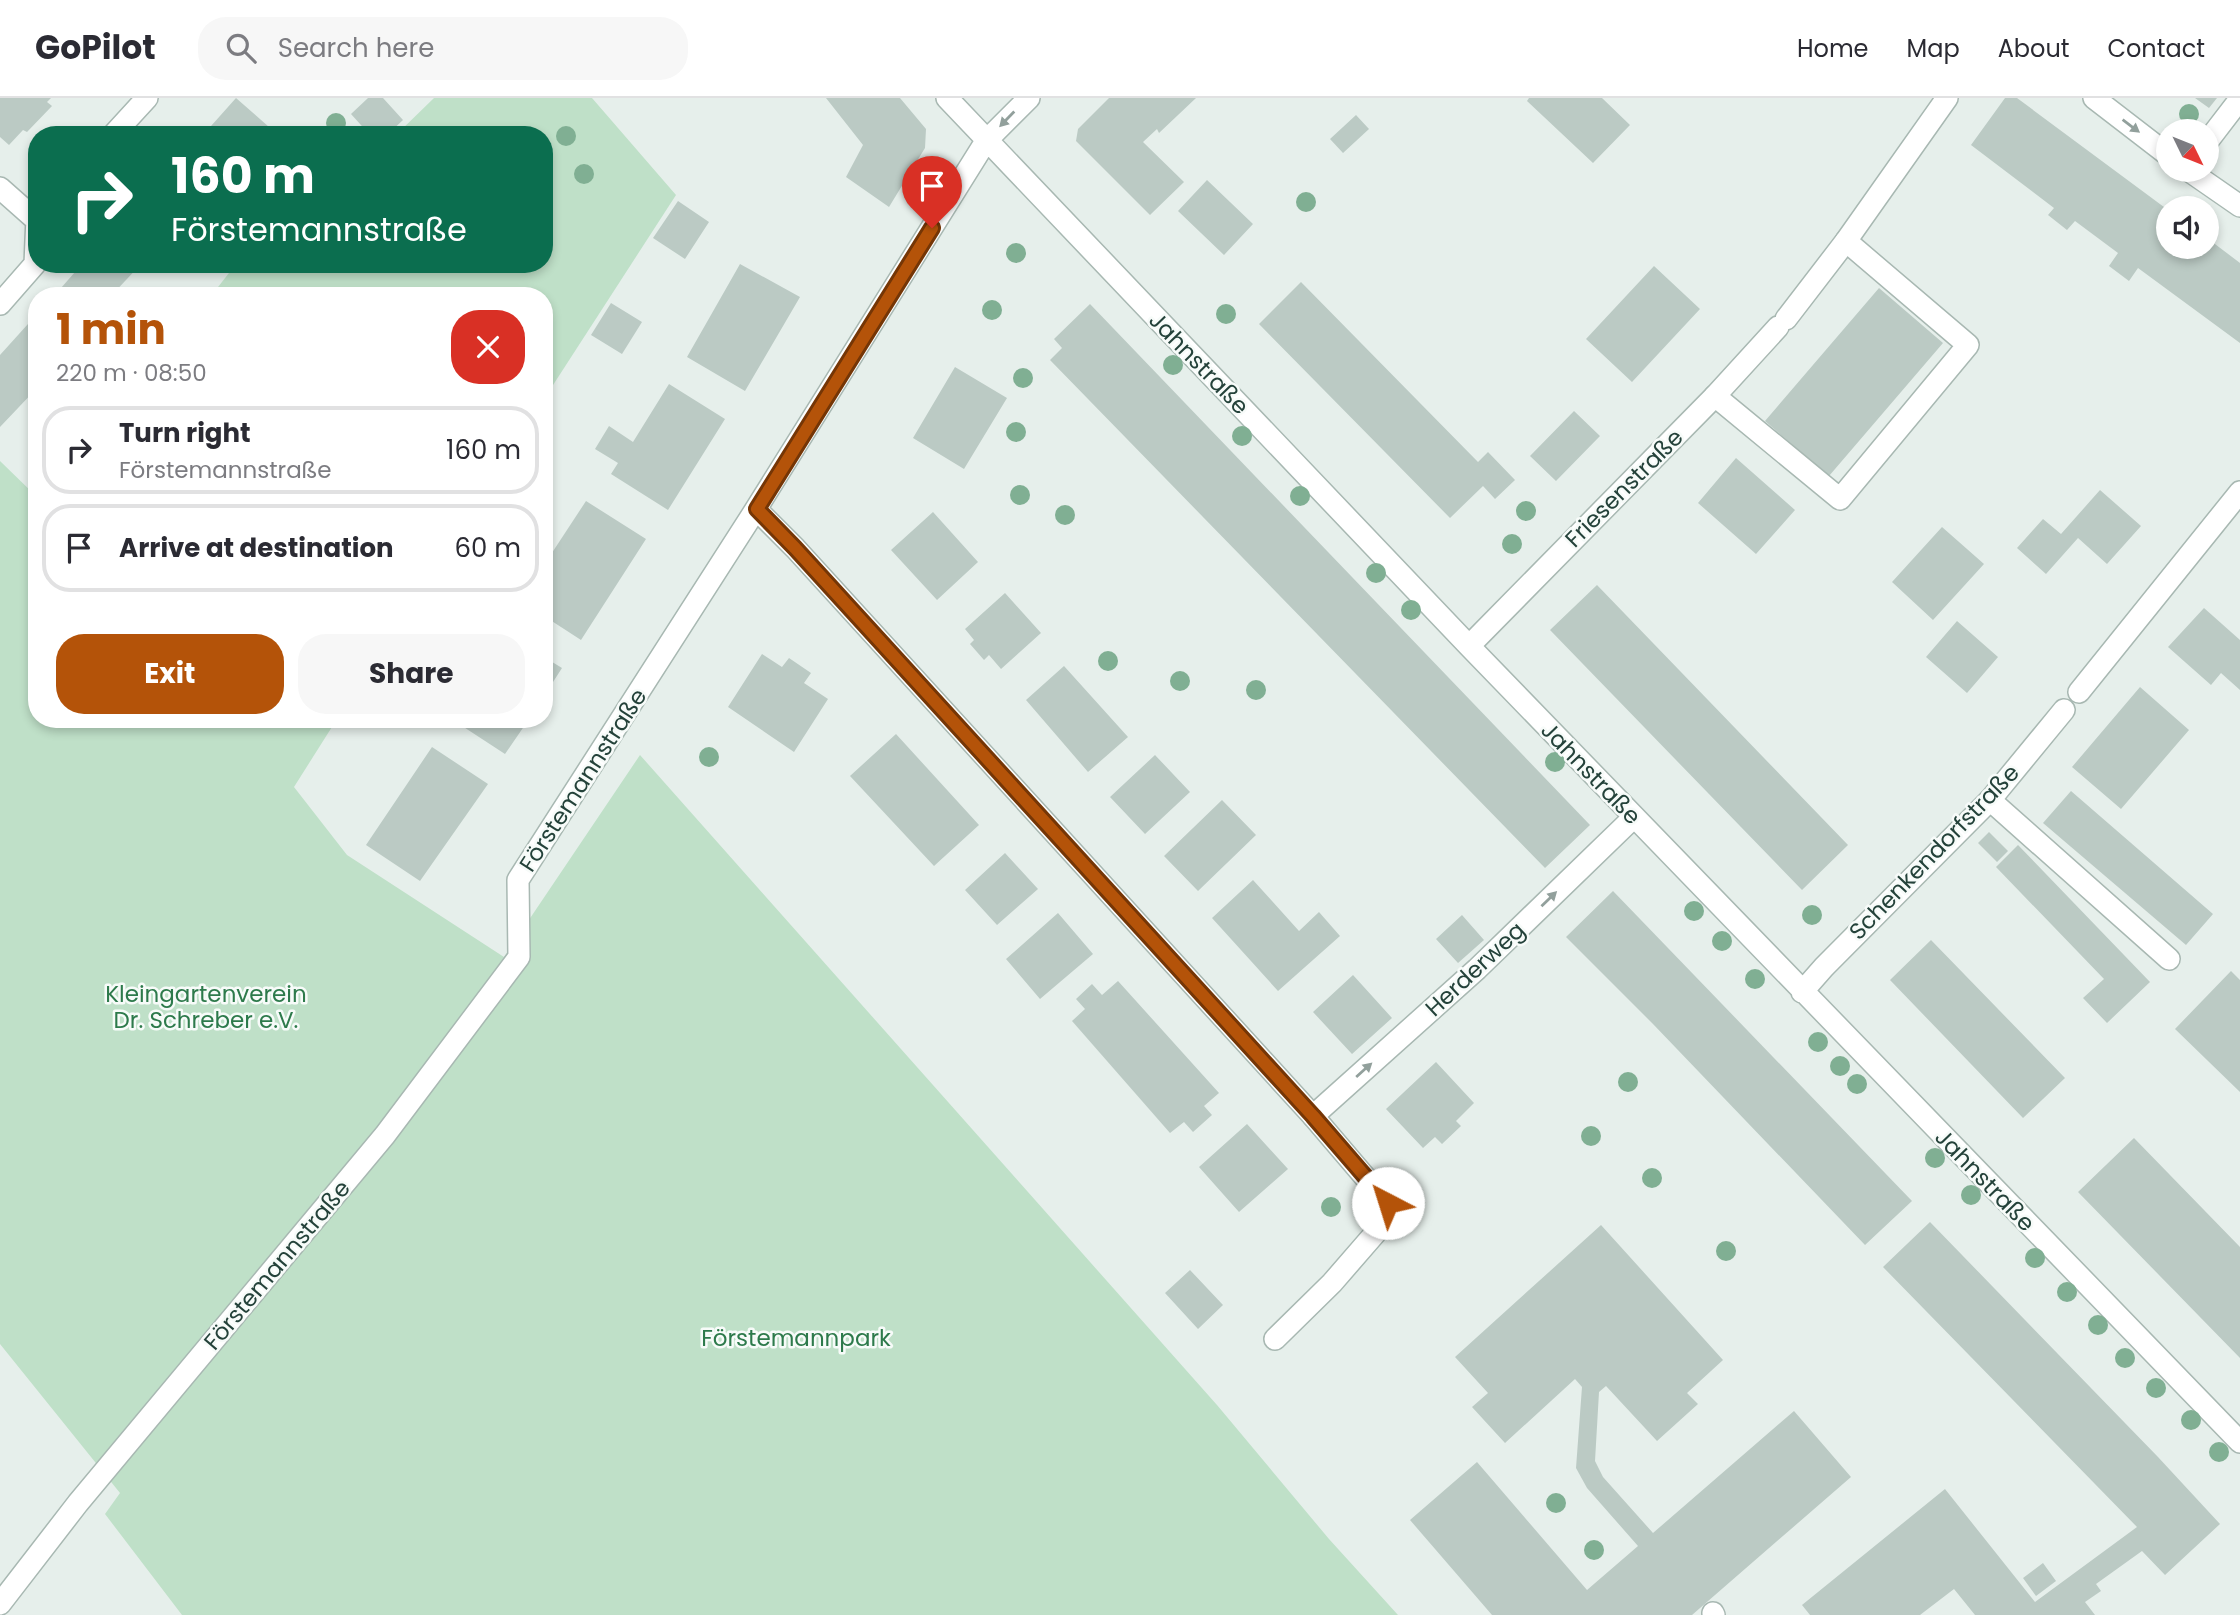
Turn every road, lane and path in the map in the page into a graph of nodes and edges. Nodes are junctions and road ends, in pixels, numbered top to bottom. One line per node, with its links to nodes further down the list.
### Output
1 (147, 98): 7 (street)
2 (947, 98): 9 (street, Jahnstraße)
3 (1029, 98): 9 (street, Förstemannstraße, one-way to 9)
4 (1947, 98): 15 (street, Friesenstraße)
5 (2094, 98): 10 (street, one-way to 10)
6 (2240, 99): 8 (street)
7 (121, 126)
8 (2219, 126)
9 (986, 141): 20 (street, Förstemannstraße); 21 (street, Jahnstraße)
10 (2156, 146)
11 (2205, 182): 13 (street)
12 (0, 188): 14 (street)
13 (2240, 206)
14 (28, 211)
15 (1846, 241): 18 (street, Friesenstraße); 18 (street)
16 (28, 273): 17 (street)
17 (0, 304)
18 (1715, 396): 21 (street, Friesenstraße)
19 (2240, 492): 22 (street)
20 (757, 509): 28 (street); 31 (street, Förstemannstraße)
21 (1469, 646): 25 (street, Jahnstraße)
22 (2078, 692)
23 (2064, 710): 24 (street, Schenkendorfstraße)
24 (1990, 800): 26 (street); 27 (street, Schenkendorfstraße)
25 (1634, 817): 27 (street, Jahnstraße); 28 (street, Herderweg, one-way to 25)
26 (2169, 959)
27 (1802, 992): 30 (street, Jahnstraße)
28 (1313, 1116): 29 (street)
29 (1275, 1339)
30 (2240, 1442)
31 (0, 1604)

